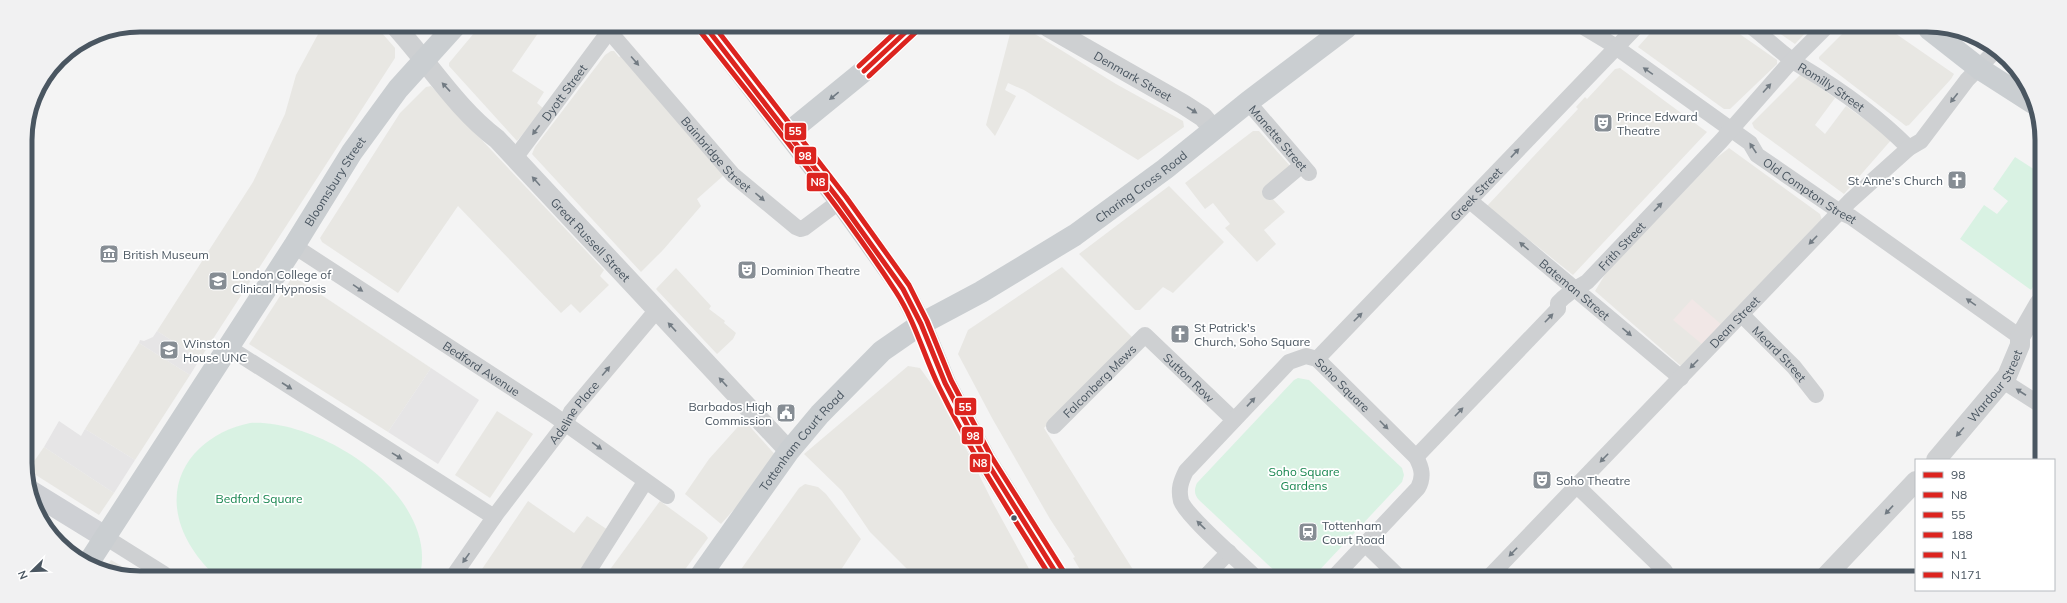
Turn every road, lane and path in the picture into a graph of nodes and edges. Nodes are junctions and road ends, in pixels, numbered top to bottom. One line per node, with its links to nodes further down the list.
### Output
1 (400, 32): 17 (street, Great Russell Street)
2 (449, 32): 17 (main road, Bloomsbury Street)
3 (605, 32): 25 (street, Dyott Street, one-way to 25)
4 (611, 32): 27 (street, Bainbridge Street, one-way to 27)
5 (710, 32): 23 (main road)
6 (900, 32): 23 (main road, one-way to 23)
7 (1057, 32): 21 (street, Denmark Street, one-way to 21)
8 (1341, 32): 20 (main road, Charing Cross Road)
9 (1591, 32): 14 (street, Old Compton Street)
10 (1631, 32): 14 (street, Greek Street)
11 (1758, 32): 16 (street, Romilly Street)
12 (1821, 32): 16 (street, Frith Street)
13 (1933, 32): 18 (main road)
14 (1617, 48): 22 (street, Old Compton Street, one-way to 14); 28 (street, Greek Street, one-way to 14)
15 (1993, 54): 18 (street, Dean Street)
16 (1793, 60): 22 (street, Frith Street, one-way to 16); 24 (street, Romilly Street)
17 (423, 61): 25 (street, Great Russell Street, one-way to 17); 30 (main road, Bloomsbury Street)
18 (1980, 69): 19 (main road); 24 (street, Dean Street, one-way to 24)
19 (2027, 100)
20 (1248, 102): 21 (main road, Charing Cross Road); 26 (street, Manette Street)
21 (1214, 130): 35 (main road, Charing Cross Road)
22 (1731, 130): 29 (street, Old Compton Street, one-way to 22); 31 (street, Frith Street, one-way to 22)
23 (788, 133): 27 (main road)
24 (1909, 148): 29 (street, Dean Street)
25 (515, 158): 32 (street, Great Russell Street, one-way to 25)
26 (1270, 192)
27 (840, 201): 35 (main road)
28 (1470, 201): 31 (street, Bateman Street, one-way to 28); 39 (street, Greek Street, one-way to 28)
29 (1840, 212): 34 (street, Dean Street, one-way to 34); 37 (street, Old Compton Street, one-way to 29)
30 (294, 246): 38 (main road, Bloomsbury Street); 45 (street, Bedford Avenue, one-way to 45)
31 (1576, 288): 40 (street, Bateman Street, one-way to 40); 48 (street, Frith Street, one-way to 31)
32 (656, 311): 45 (street, Adeline Place, one-way to 32); 47 (street, Great Russell Street, one-way to 32)
33 (2035, 311): 37 (street, Wardour Street)
34 (1742, 315): 40 (street, Dean Street, one-way to 40); 42 (street, Meard Street)
35 (921, 324): 47 (main road, Tottenham Court Road); 65 (main road)
36 (1145, 335): 44 (street, Sutton Row); 46 (street, Falconberg Mews)
37 (2020, 337): 41 (street, Wardour Street)
38 (228, 347): 55 (street, one-way to 55); 56 (main road)
39 (1317, 359): 44 (street, Soho Square, one-way to 39); 48 (street, Soho Square, one-way to 48)
40 (1681, 378): 52 (street, Dean Street, one-way to 52)
41 (2003, 381): 43 (street, one-way to 41); 49 (street, Wardour Street, one-way to 49)
42 (1816, 395)
43 (2035, 402)
44 (1234, 420): 58 (street, Soho Square, one-way to 44)
45 (565, 424): 50 (street, Bedford Avenue, one-way to 50); 55 (street, Adeline Place)
46 (1054, 426)
47 (789, 451): 64 (main road, Tottenham Court Road)
48 (1416, 457): 57 (street, Soho Square)
49 (1937, 459)
50 (645, 482): 54 (street, Bedford Avenue); 63 (street)
51 (1915, 482): 71 (street, one-way to 71)
52 (1577, 486): 60 (street); 70 (street, Dean Street, one-way to 70)
53 (37, 495): 56 (main road)
54 (666, 496)
55 (494, 517): 62 (street, one-way to 62)
56 (104, 536): 59 (main road); 61 (street)
57 (1365, 544): 68 (street, Soho Square); 69 (street)
58 (1229, 552): 66 (street); 67 (street, Soho Square)
59 (91, 559)
60 (1664, 570)
61 (159, 571)
62 (457, 571)
63 (589, 571)
64 (704, 571)
65 (1055, 571)
66 (1211, 571)
67 (1249, 571)
68 (1340, 571)
69 (1394, 571)
70 (1495, 571)
71 (1831, 571)

